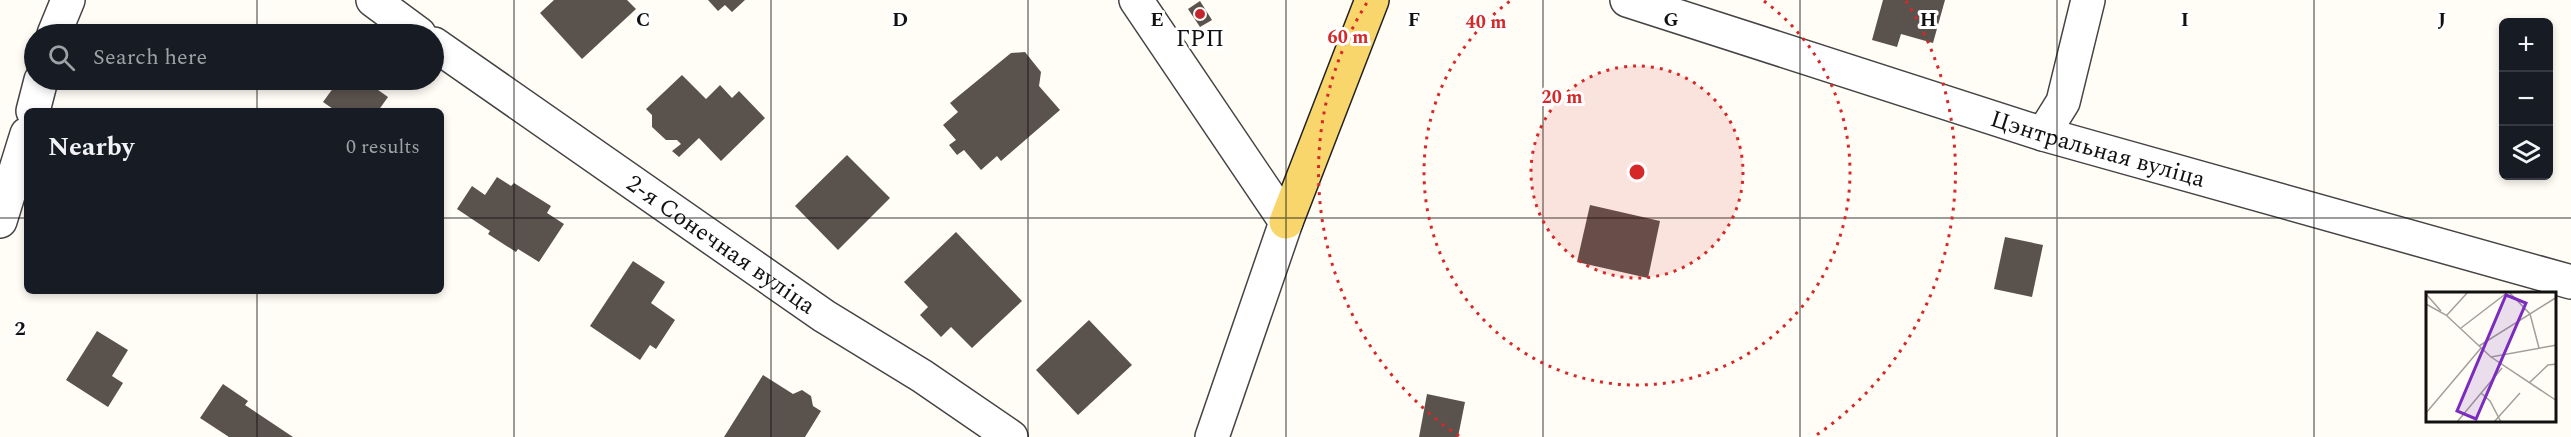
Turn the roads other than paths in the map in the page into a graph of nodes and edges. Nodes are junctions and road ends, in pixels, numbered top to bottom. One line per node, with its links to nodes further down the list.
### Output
1 (68, 0): 7 (street)
2 (373, 0): 8 (street)
3 (1136, 0): 15 (street)
4 (1372, 0): 15 (main road)
5 (1627, 0): 12 (street, Цэнтральная вуліца)
6 (2088, 0): 12 (street)
7 (58, 24)
8 (405, 24)
9 (444, 51): 17 (street, 2-я Сонечная вуліца)
10 (38, 90): 11 (street)
11 (34, 108)
12 (2043, 134): 16 (street, Цэнтральная вуліца)
13 (24, 144): 14 (street)
14 (0, 220)
15 (1286, 222): 18 (street)
16 (2571, 282)
17 (1011, 437)
18 (1212, 437)

